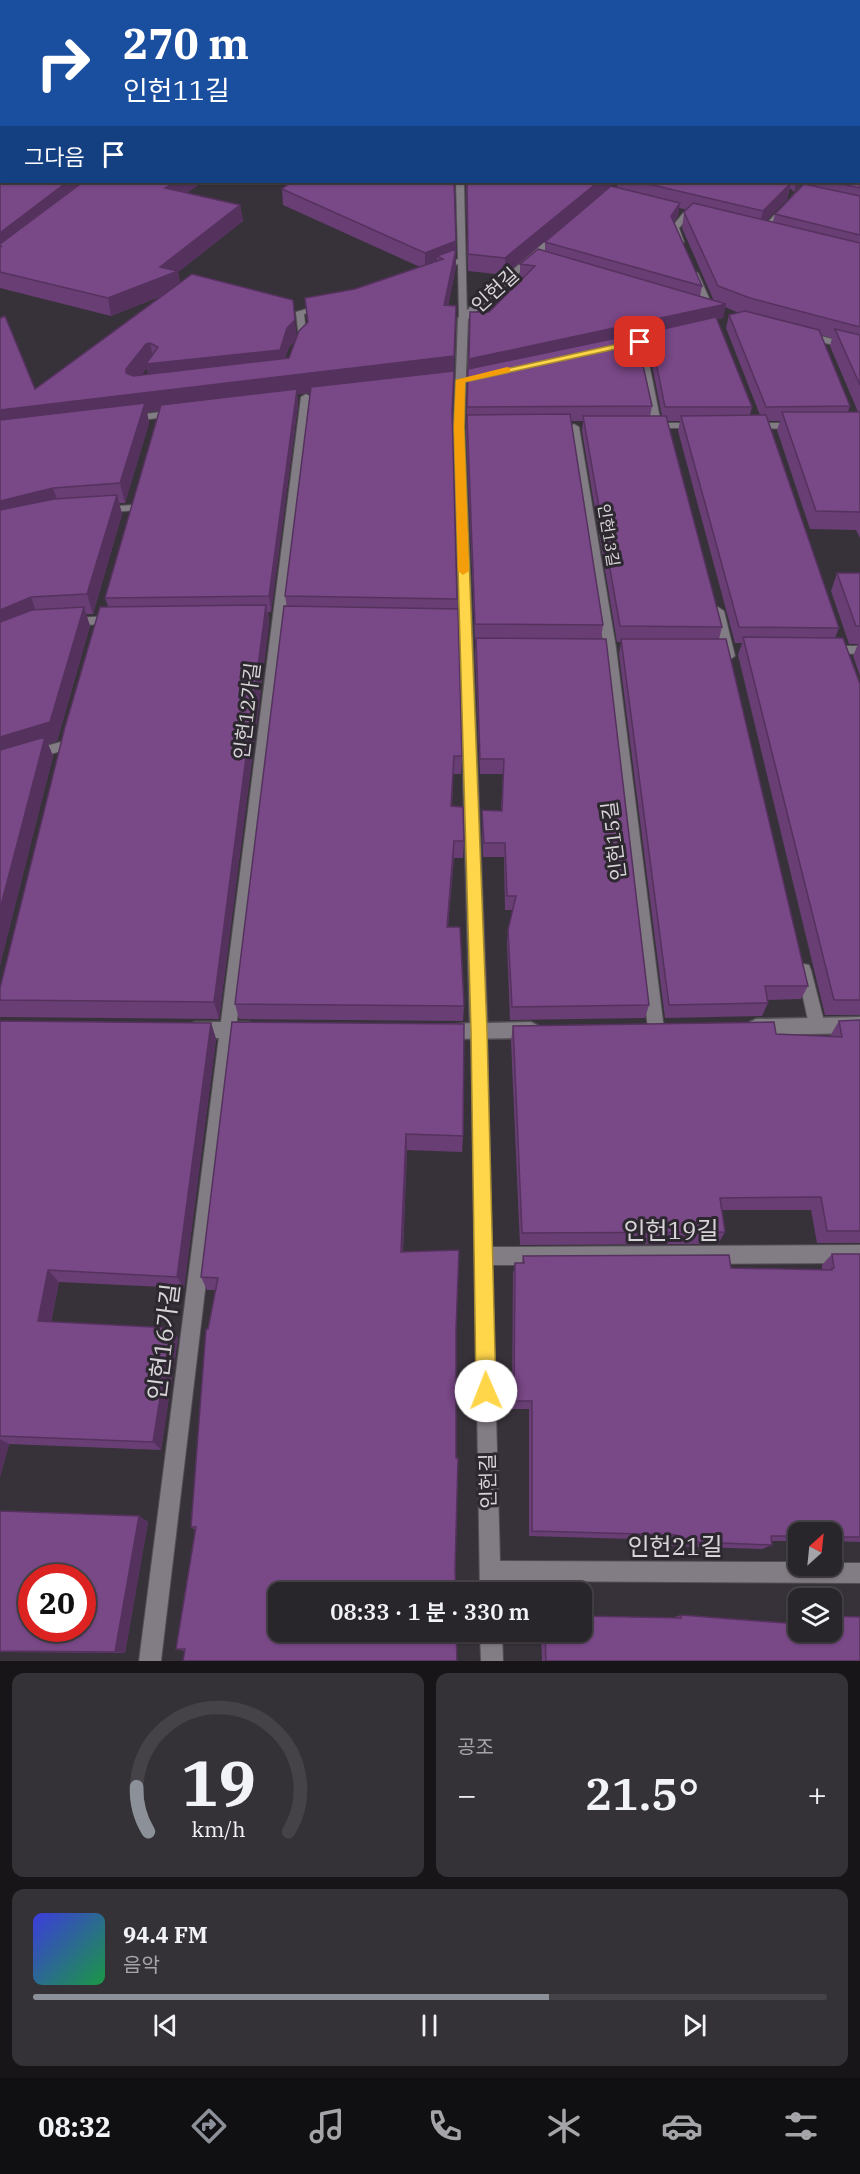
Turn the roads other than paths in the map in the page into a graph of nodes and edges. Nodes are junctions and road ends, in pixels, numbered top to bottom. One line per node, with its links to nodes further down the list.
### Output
1 (460, 183): 14 (lane)
2 (809, 183): 3 (lane)
3 (793, 196): 4 (lane); 10 (lane)
4 (808, 197)
5 (677, 212): 6 (lane)
6 (687, 214): 7 (lane); 12 (lane)
7 (698, 217)
8 (573, 222): 13 (street, 인헌길)
9 (751, 230): 10 (lane)
10 (762, 233): 11 (lane)
11 (773, 236)
12 (683, 248)
13 (532, 257): 15 (lane); 22 (street, 인헌길)
14 (462, 260): 17 (lane); 22 (lane)
15 (543, 260)
16 (692, 268): 20 (lane)
17 (429, 273)
18 (698, 304): 20 (lane)
19 (332, 305): 30 (lane)
20 (709, 307): 21 (lane)
21 (720, 311)
22 (464, 318): 61 (street, 인헌길)
23 (798, 333): 25 (lane)
24 (674, 334): 26 (lane)
25 (820, 338): 28 (lane); 29 (lane)
26 (640, 342): 27 (lane); 39 (lane)
27 (606, 349)
28 (824, 349)
29 (860, 349)
30 (292, 357)
31 (306, 397): 57 (lane, 인헌12가길)
32 (192, 411): 33 (lane)
33 (113, 421)
34 (633, 426): 39 (lane)
35 (713, 426): 39 (lane)
36 (736, 426): 37 (lane)
37 (812, 426)
38 (574, 427): 45 (lane, 인헌13길)
39 (666, 430)
40 (133, 508): 41 (lane)
41 (92, 511)
42 (716, 604): 48 (lane)
43 (124, 620): 44 (lane)
44 (59, 622)
45 (611, 648): 55 (lane, 인헌15길)
46 (820, 650): 47 (lane)
47 (860, 650)
48 (733, 672)
49 (64, 746): 50 (lane)
50 (0, 764)
51 (801, 957): 52 (lane)
52 (817, 1025): 53 (street); 54 (street)
53 (860, 1025)
54 (736, 1027)
55 (656, 1029)
56 (183, 1030): 57 (street)
57 (228, 1030): 58 (street); 68 (lane, 인헌16가길)
58 (264, 1030)
59 (431, 1030): 61 (street)
60 (550, 1030): 61 (street)
61 (479, 1031): 63 (lane, 인헌길)
62 (860, 1254): 63 (lane, 인헌19길)
63 (483, 1256): 64 (lane, 인헌길)
64 (490, 1571): 65 (lane, 인헌21길); 66 (lane, 인헌길)
65 (860, 1573)
66 (490, 1582)
67 (491, 1642): 69 (lane)
68 (150, 1661)
69 (492, 1661)

